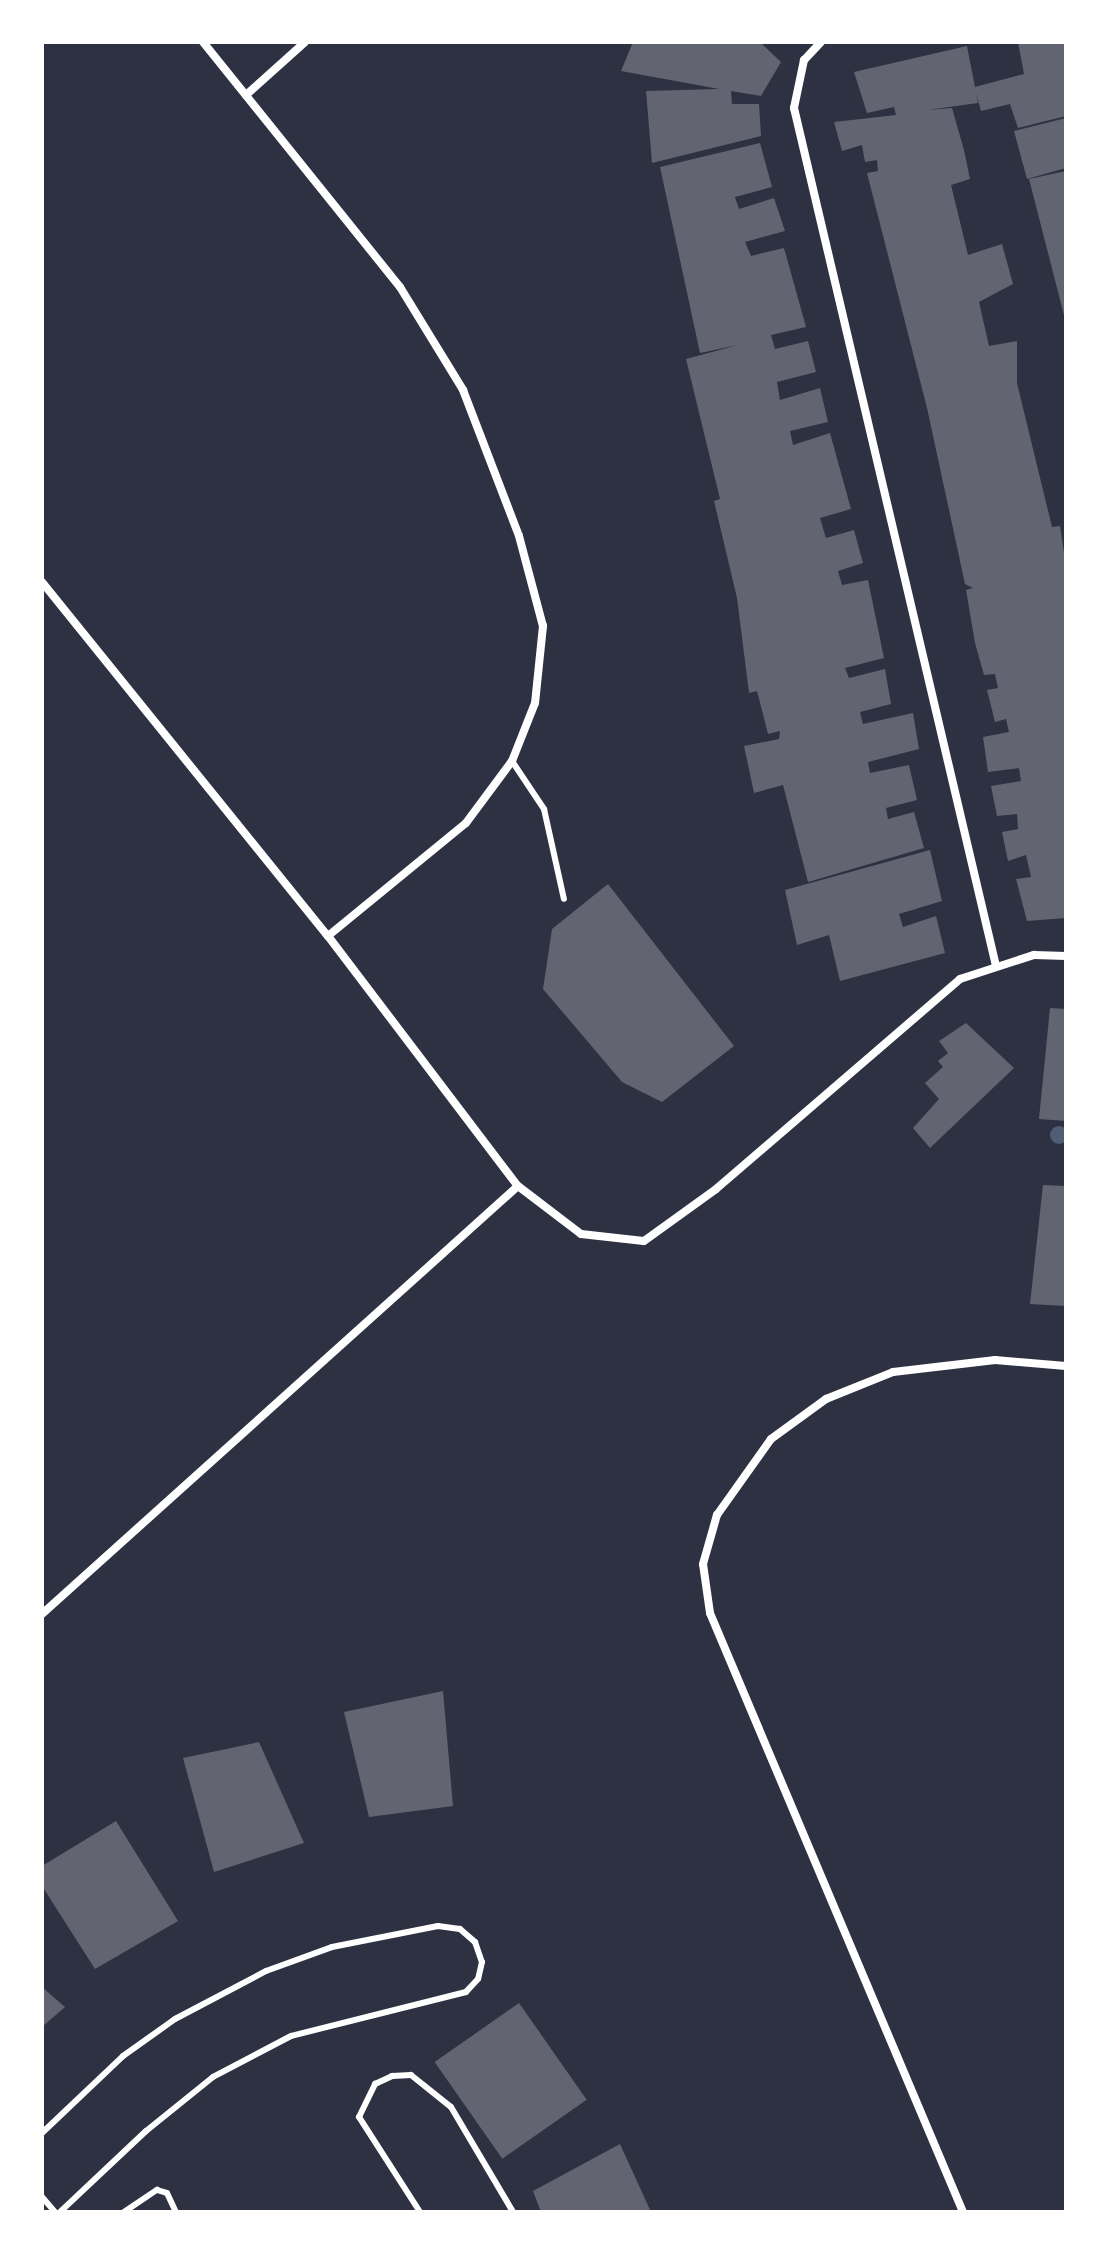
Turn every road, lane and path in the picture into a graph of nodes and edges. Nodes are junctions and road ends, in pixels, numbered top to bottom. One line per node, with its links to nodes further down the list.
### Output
1 (203, 42): 4 (street)
2 (305, 42): 4 (street)
3 (821, 42): 10 (street)
4 (246, 95): 6 (street)
5 (42, 582): 8 (street)
6 (512, 761): 7 (lane); 8 (street)
7 (564, 899)
8 (328, 936): 11 (street)
9 (1066, 956): 10 (street)
10 (996, 966): 11 (street)
11 (518, 1186): 13 (street)
12 (1066, 1366): 21 (street)
13 (42, 1614)
14 (42, 2133): 16 (lane)
15 (42, 2197): 16 (lane)
16 (58, 2212)
17 (124, 2212): 18 (lane)
18 (176, 2212)
19 (420, 2212): 20 (lane)
20 (513, 2212)
21 (963, 2212)

